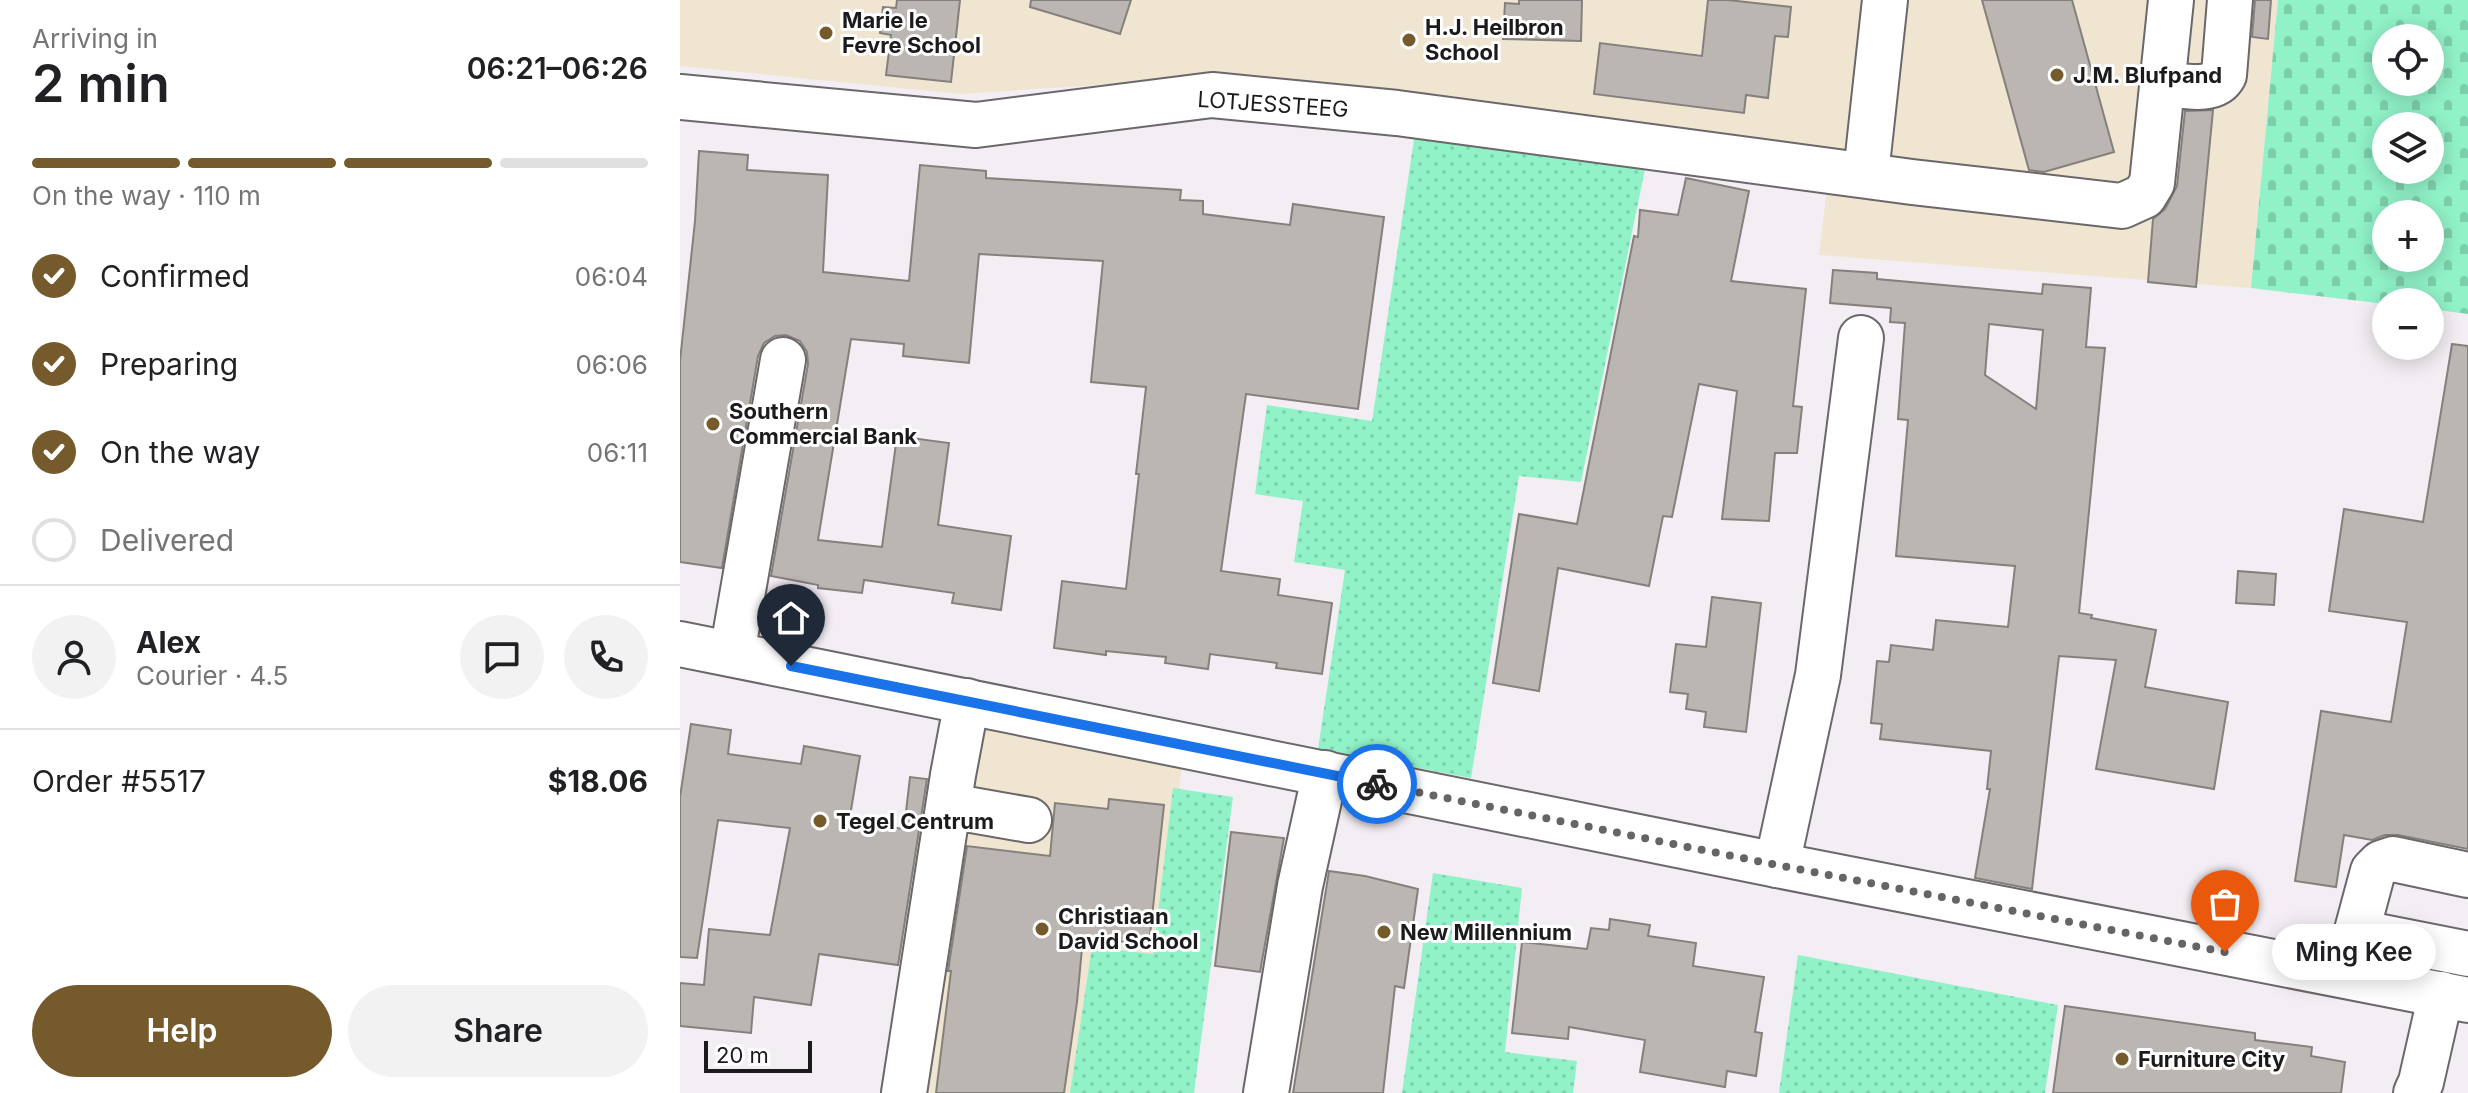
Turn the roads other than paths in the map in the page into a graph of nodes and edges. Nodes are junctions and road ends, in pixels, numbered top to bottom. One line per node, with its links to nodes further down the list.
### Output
1 (1885, 0): 6 (street)
2 (2171, 0): 4 (street, LOTJESSTEEG)
3 (2230, 0): 4 (street)
4 (2162, 84): 6 (street, LOTJESSTEEG)
5 (680, 97): 6 (street, LOTJESSTEEG)
6 (1866, 174)
7 (1861, 338): 15 (street)
8 (783, 360): 10 (street)
9 (680, 644): 10 (street)
10 (732, 654): 11 (street)
11 (967, 701): 12 (street); 13 (street)
12 (1325, 773): 15 (street); 22 (street)
13 (949, 806): 14 (street); 21 (street)
14 (1029, 820)
15 (1777, 865): 19 (street)
16 (2468, 875): 17 (street)
17 (2357, 932): 18 (street); 19 (street)
18 (2468, 954)
19 (2345, 975): 20 (street)
20 (2454, 997): 23 (street)
21 (904, 1093)
22 (1266, 1093)
23 (2416, 1093)

